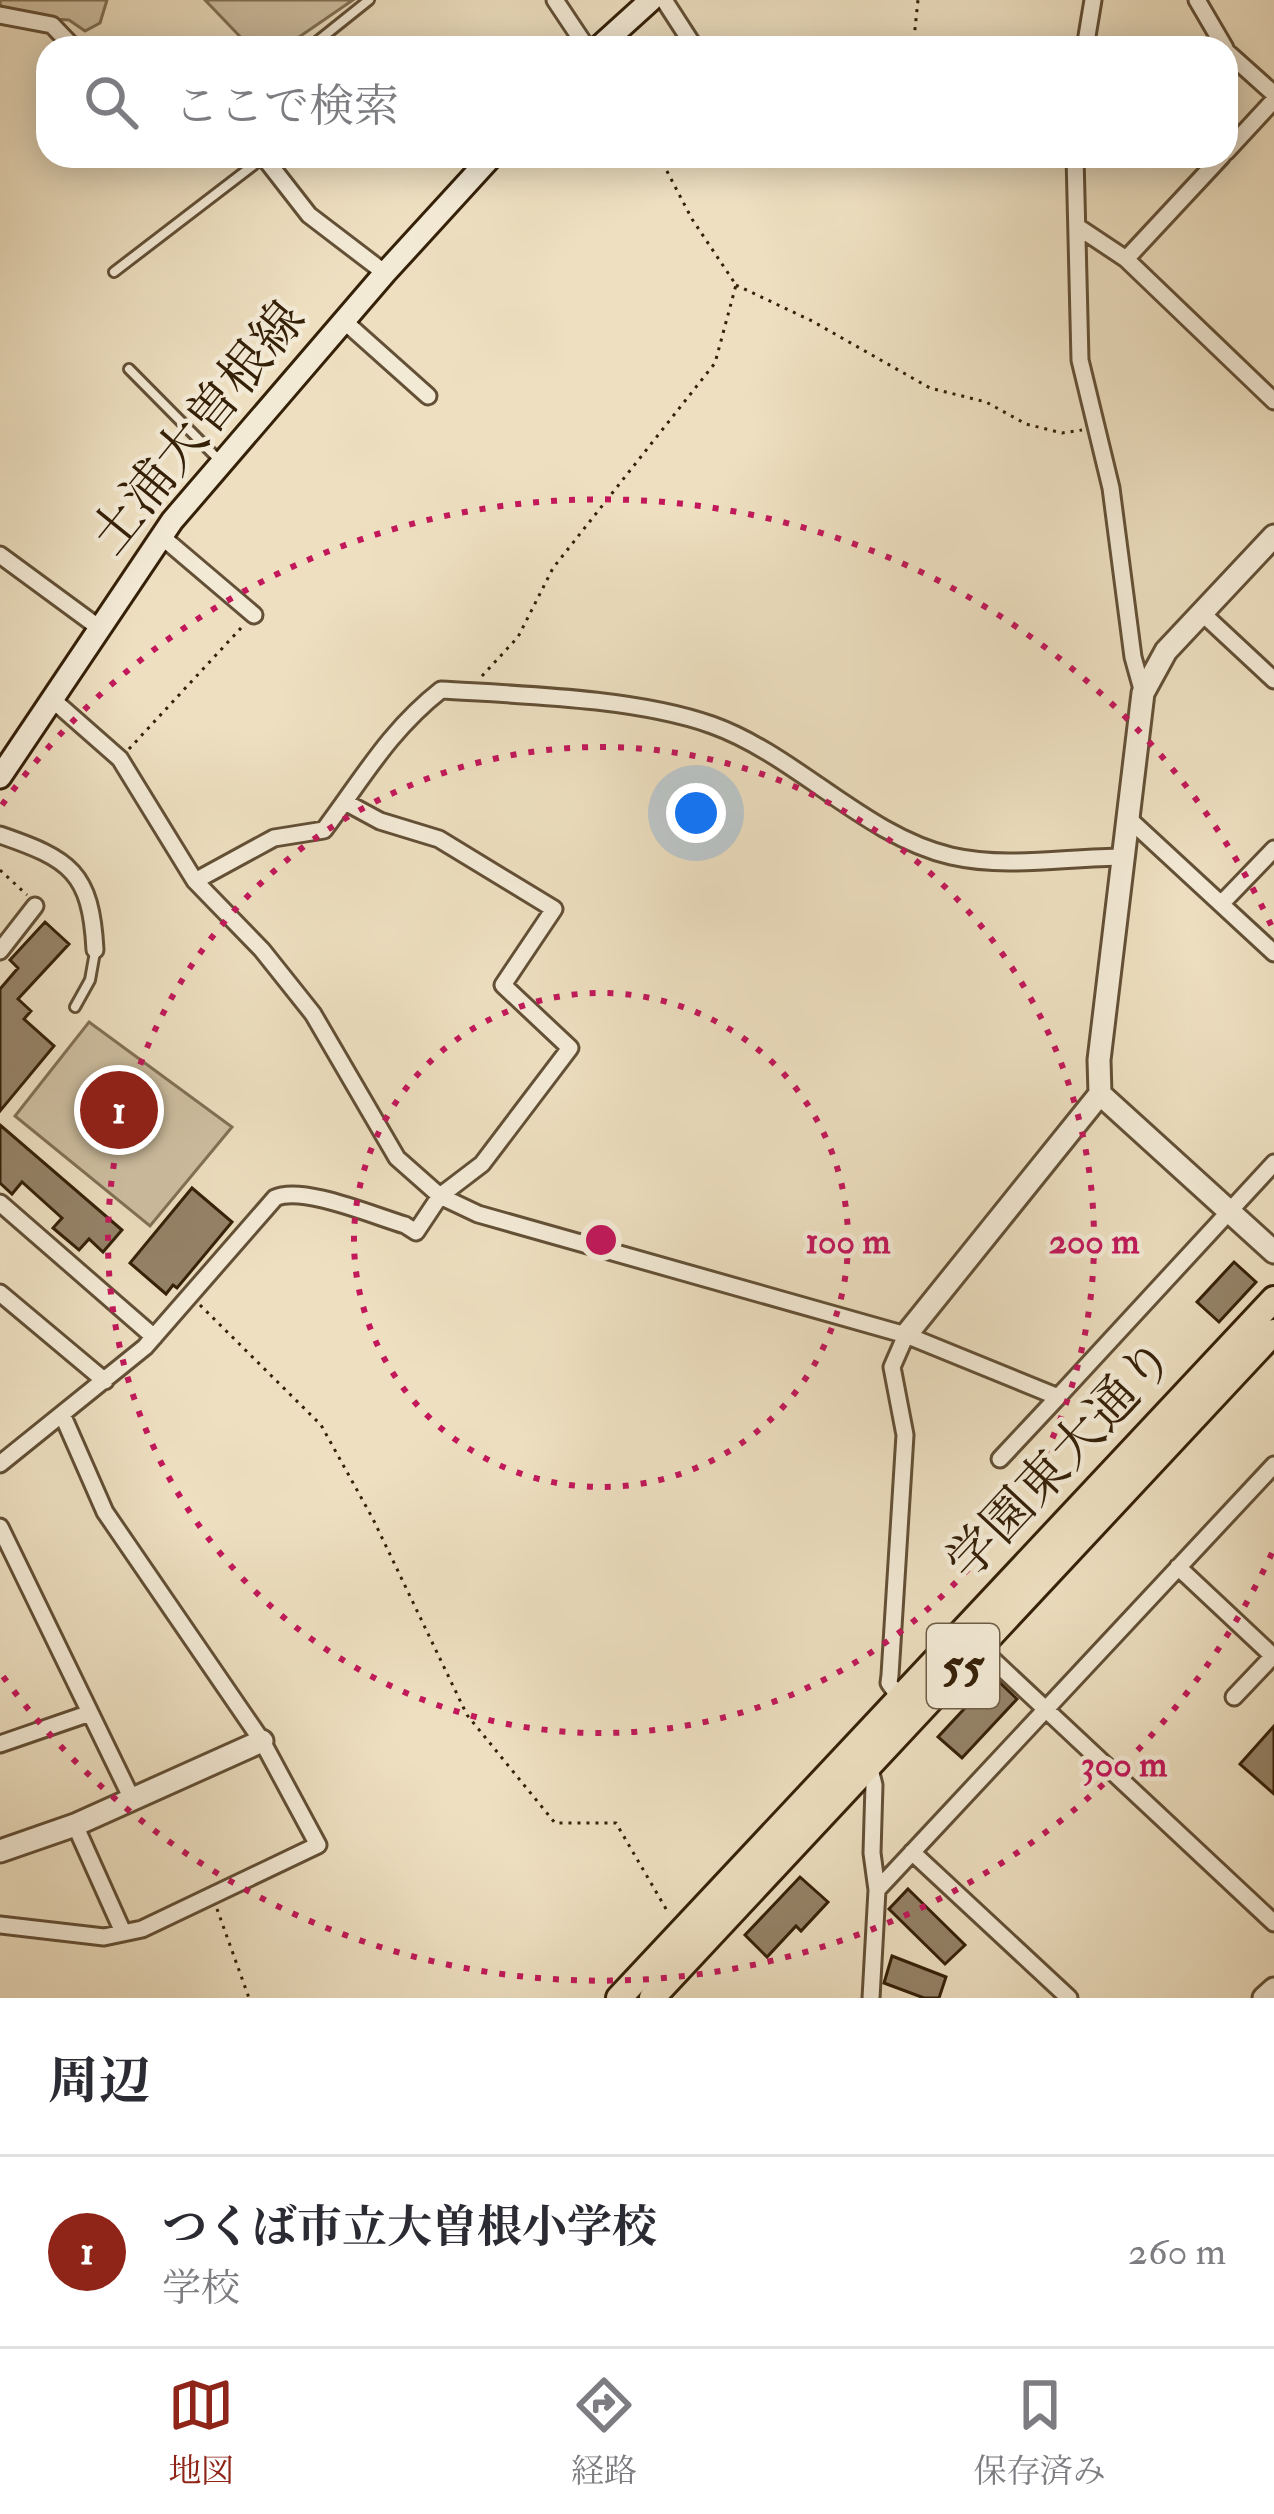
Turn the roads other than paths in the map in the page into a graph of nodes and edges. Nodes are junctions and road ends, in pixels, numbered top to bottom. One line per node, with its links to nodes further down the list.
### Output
1 (369, 0): 9 (lane)
2 (555, 0): 10 (street)
3 (650, 0): 11 (street)
4 (664, 0): 12 (street)
5 (1093, 0): 13 (street)
6 (1197, 0): 14 (street)
7 (0, 15): 8 (street)
8 (63, 36)
9 (324, 36)
10 (579, 36)
11 (611, 36)
12 (687, 36)
13 (1086, 36)
14 (1217, 36)
15 (1238, 62): 16 (street)
16 (1274, 97): 17 (street)
17 (1238, 138)
18 (248, 168): 25 (lane)
19 (272, 168): 26 (street)
20 (481, 168): 26 (street, 土浦大曽根線)
21 (1076, 168): 23 (street)
22 (1211, 168): 24 (street)
23 (1078, 227): 24 (street); 39 (street)
24 (1126, 260): 30 (street)
25 (114, 272)
26 (385, 273): 27 (street, 土浦大曽根線)
27 (344, 322): 29 (street); 31 (street, 土浦大曽根線)
28 (129, 370): 31 (lane)
29 (428, 396)
30 (1274, 401)
31 (222, 463): 32 (street, 土浦大曽根線)
32 (161, 536): 36 (street); 37 (street, 土浦大曽根線)
33 (1274, 536): 35 (street)
34 (0, 555): 37 (street)
35 (1202, 614): 38 (street); 39 (street)
36 (254, 615)
37 (98, 628): 40 (street, 土浦大曽根線)
38 (1274, 680)
39 (1143, 693): 43 (street)
40 (53, 700): 41 (street, 土浦大曽根線); 47 (street)
41 (0, 777)
42 (345, 802): 46 (street); 47 (street); 56 (street)
43 (1129, 819): 46 (street); 48 (street)
44 (0, 836): 50 (street)
45 (1274, 849): 48 (street)
46 (1124, 857): 54 (street)
47 (195, 881): 56 (street)
48 (1222, 904): 52 (street)
49 (35, 907): 51 (street)
50 (95, 950): 53 (lane)
51 (0, 951)
52 (1274, 953)
53 (75, 1007)
54 (1100, 1094): 58 (street); 63 (street)
55 (1274, 1163): 58 (street)
56 (440, 1196): 63 (street); 64 (street)
57 (0, 1202): 64 (street)
58 (1229, 1212): 59 (street); 66 (street)
59 (1274, 1252)
60 (0, 1294): 65 (street)
61 (1274, 1299): 75 (main road, 学園東大通り / 55)
62 (1274, 1332): 81 (main road, 学園東大通り / 55)
63 (906, 1335): 66 (street); 75 (street)
64 (154, 1337): 65 (street)
65 (105, 1381): 67 (street)
66 (1058, 1396): 68 (street)
67 (62, 1414): 69 (street); 79 (street)
68 (1000, 1459)
69 (0, 1464)
70 (1274, 1465): 72 (street)
71 (0, 1527): 78 (street)
72 (1178, 1567): 73 (street); 77 (street)
73 (1274, 1656): 76 (street)
74 (992, 1660): 77 (street)
75 (898, 1697): 91 (main road, 学園東大通り / 55)
76 (1234, 1697)
77 (1045, 1710): 85 (street); 87 (street)
78 (90, 1713): 80 (street); 82 (street)
79 (262, 1741): 82 (street); 89 (street)
80 (0, 1744)
81 (869, 1766): 86 (street); 92 (main road, 学園東大通り / 55)
82 (132, 1798): 83 (street)
83 (75, 1825): 84 (street); 89 (street)
84 (0, 1851)
85 (912, 1852): 86 (street); 94 (street)
86 (877, 1889): 93 (street)
87 (1274, 1923)
88 (0, 1924): 89 (street)
89 (123, 1932)
90 (1274, 1988): 95 (street)
91 (619, 1998)
92 (652, 1998)
93 (871, 1998)
94 (1069, 1998)
95 (1264, 1998)

